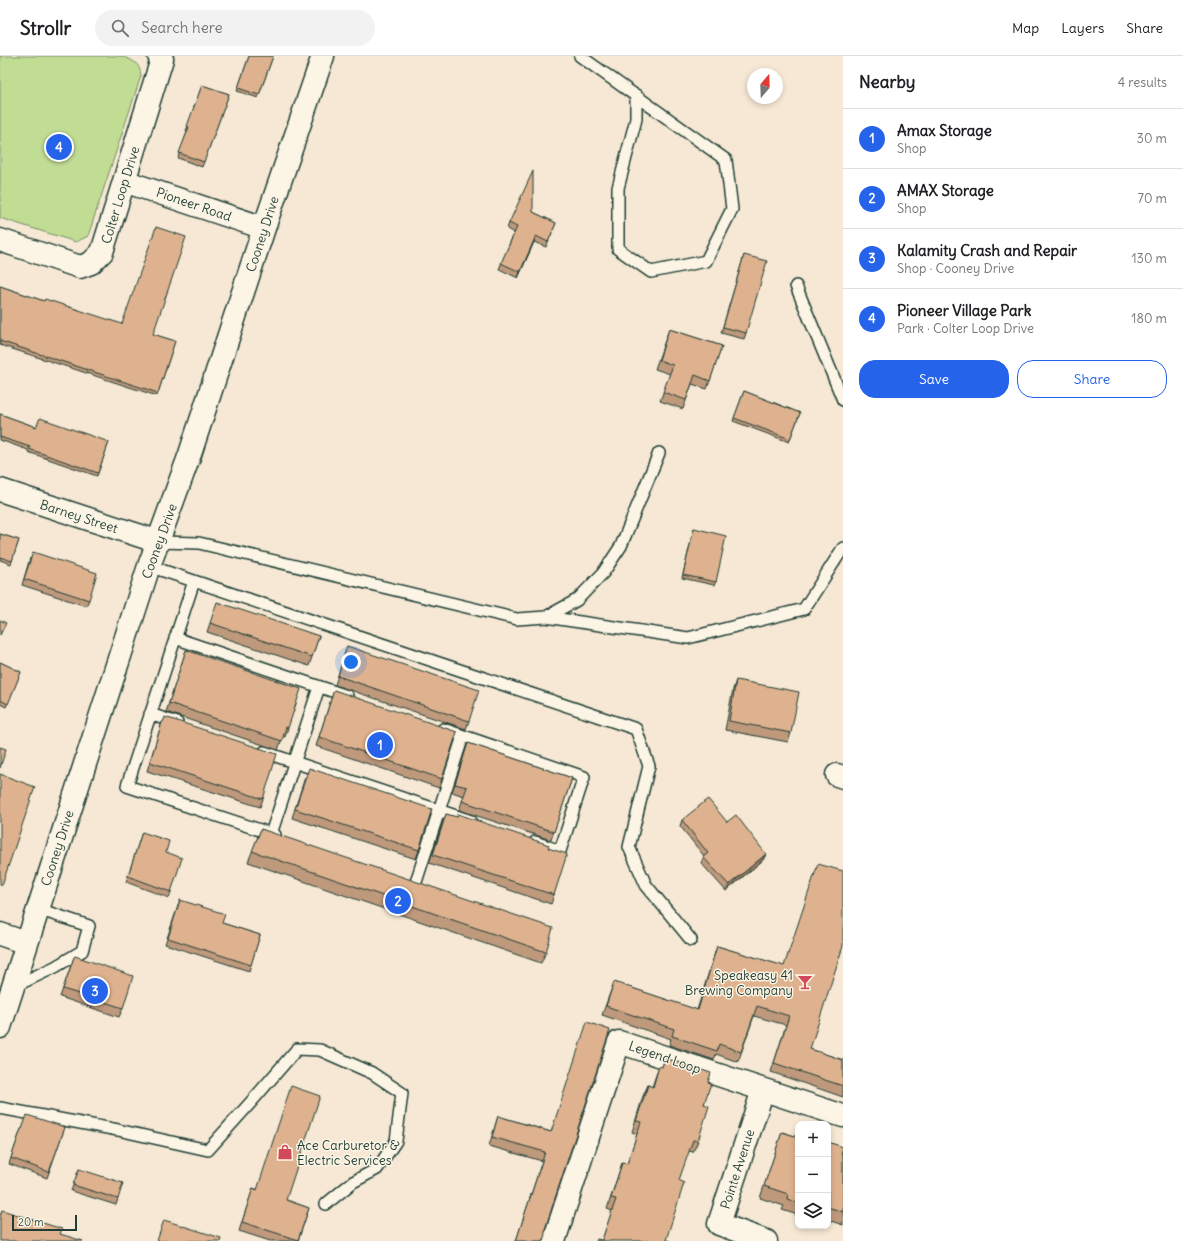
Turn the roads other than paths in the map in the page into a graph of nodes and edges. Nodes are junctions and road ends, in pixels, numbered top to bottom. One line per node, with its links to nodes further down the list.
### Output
1 (159, 56): 5 (street, Colter Loop Drive)
2 (323, 56): 6 (street, Cooney Drive)
3 (580, 56): 4 (lane)
4 (636, 95): 4 (lane)
5 (124, 181): 6 (street, Pioneer Road); 7 (street, Colter Loop Drive)
6 (264, 228): 12 (street, Cooney Drive)
7 (0, 240)
8 (796, 286): 9 (lane)
9 (843, 400)
10 (659, 453): 16 (lane)
11 (0, 490): 12 (street, Barney Street)
12 (159, 542): 14 (street, Cooney Drive); 16 (lane)
13 (843, 548): 16 (lane)
14 (149, 566): 15 (lane); 32 (street, Cooney Drive)
15 (194, 581): 17 (lane); 34 (lane)
16 (546, 618)
17 (175, 638): 18 (lane); 20 (lane)
18 (319, 687): 19 (lane); 25 (lane)
19 (357, 700)
20 (150, 714): 21 (lane); 28 (lane)
21 (186, 726)
22 (433, 726): 23 (lane)
23 (463, 736): 26 (lane); 30 (lane)
24 (252, 748): 25 (lane)
25 (295, 762): 26 (lane); 28 (lane)
26 (438, 810): 27 (lane); 31 (lane)
27 (481, 824)
28 (271, 834): 29 (lane)
29 (286, 839)
30 (524, 839)
31 (416, 882)
32 (38, 909): 35 (street, Cooney Drive); 36 (lane)
33 (0, 934): 35 (street)
34 (690, 940)
35 (26, 943): 36 (street, Cooney Drive)
36 (13, 987): 37 (street, Cooney Drive)
37 (0, 1027)
38 (763, 1090): 40 (street, Legend Loop); 42 (street, Legend Loop); 43 (street, Pointe Avenue)
39 (0, 1108): 41 (lane)
40 (843, 1116)
41 (326, 1204)
42 (554, 1241)
43 (766, 1241)

